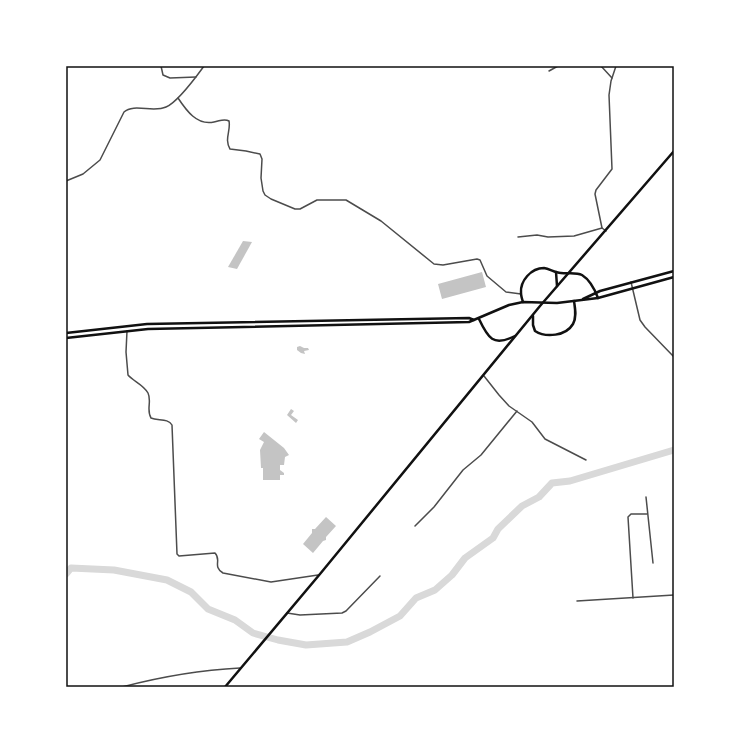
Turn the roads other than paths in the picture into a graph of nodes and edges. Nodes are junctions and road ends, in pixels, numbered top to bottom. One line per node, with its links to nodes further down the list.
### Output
1 (161, 66): 7 (street)
2 (204, 66): 7 (street)
3 (558, 66): 6 (street)
4 (601, 66): 8 (street)
5 (616, 66): 8 (street)
6 (549, 71)
7 (196, 77): 9 (street)
8 (612, 78): 12 (street)
9 (178, 98): 11 (street); 23 (street)
10 (674, 151): 13 (main road)
11 (66, 180)
12 (602, 228): 13 (street); 14 (street)
13 (606, 231): 17 (main road)
14 (518, 238)
15 (674, 271): 19 (main road)
16 (556, 272): 17 (main road); 20 (main road); 23 (main road)
17 (570, 273): 20 (main road); 22 (main road)
18 (674, 277): 21 (main road)
19 (631, 282): 21 (street); 22 (main road)
20 (558, 286): 28 (main road)
21 (633, 288): 24 (main road); 35 (street)
22 (596, 292): 24 (main road); 25 (main road)
23 (520, 294): 27 (main road)
24 (598, 298): 25 (main road)
25 (582, 300): 26 (main road)
26 (574, 301): 27 (main road); 28 (main road)
27 (523, 302): 29 (main road)
28 (533, 316): 33 (main road)
29 (479, 319): 30 (main road); 33 (main road)
30 (475, 320): 31 (main road); 32 (main road)
31 (127, 330): 34 (main road); 43 (street)
32 (66, 333)
33 (517, 335): 36 (main road)
34 (66, 338)
35 (674, 357)
36 (484, 376): 37 (street); 43 (main road)
37 (517, 411): 38 (street); 41 (street)
38 (586, 460)
39 (646, 496): 40 (street)
40 (648, 514): 42 (street); 46 (street)
41 (415, 526)
42 (653, 563)
43 (320, 574): 48 (main road)
44 (380, 576): 48 (street)
45 (674, 595): 46 (street)
46 (633, 598): 47 (street)
47 (577, 601)
48 (287, 614): 49 (main road)
49 (241, 668): 50 (street); 51 (main road)
50 (122, 687)
51 (225, 687)

